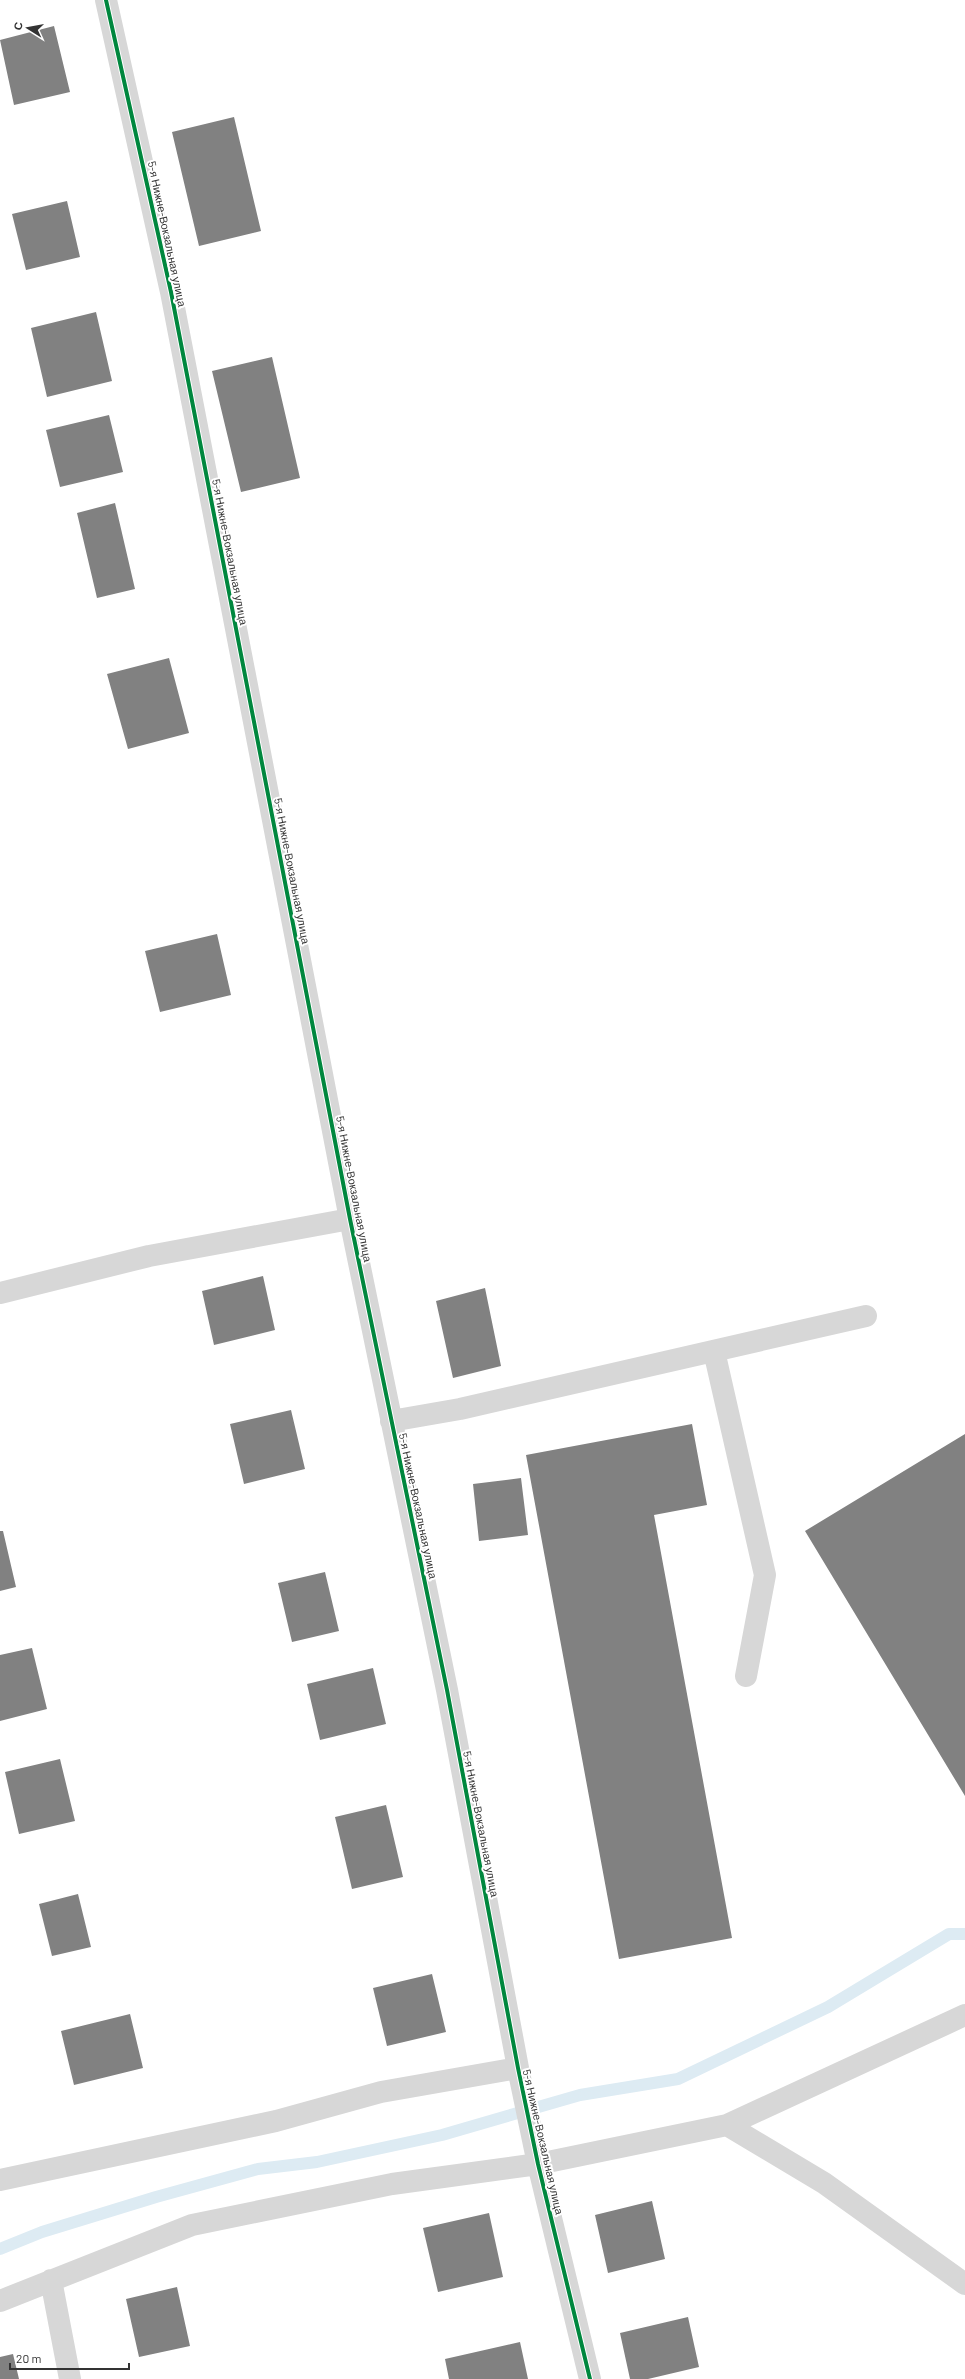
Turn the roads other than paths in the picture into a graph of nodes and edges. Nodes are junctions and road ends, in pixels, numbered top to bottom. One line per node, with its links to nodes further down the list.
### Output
1 (106, 0): 2 (street, 5-я Нижне-Вокзальная улица)
2 (350, 1219): 3 (street); 6 (street, 5-я Нижне-Вокзальная улица)
3 (0, 1293)
4 (866, 1316): 5 (street)
5 (714, 1351): 6 (street); 7 (street)
6 (391, 1421): 9 (street, 5-я Нижне-Вокзальная улица)
7 (746, 1676)
8 (965, 2015): 10 (street)
9 (518, 2068): 11 (street, 5-я Нижне-Вокзальная улица); 12 (street)
10 (727, 2125): 11 (street); 14 (street)
11 (538, 2164): 13 (street); 17 (street, 5-я Нижне-Вокзальная улица)
12 (1, 2174)
13 (51, 2280): 15 (street); 16 (street)
14 (965, 2284)
15 (0, 2301)
16 (70, 2379)
17 (590, 2379)

